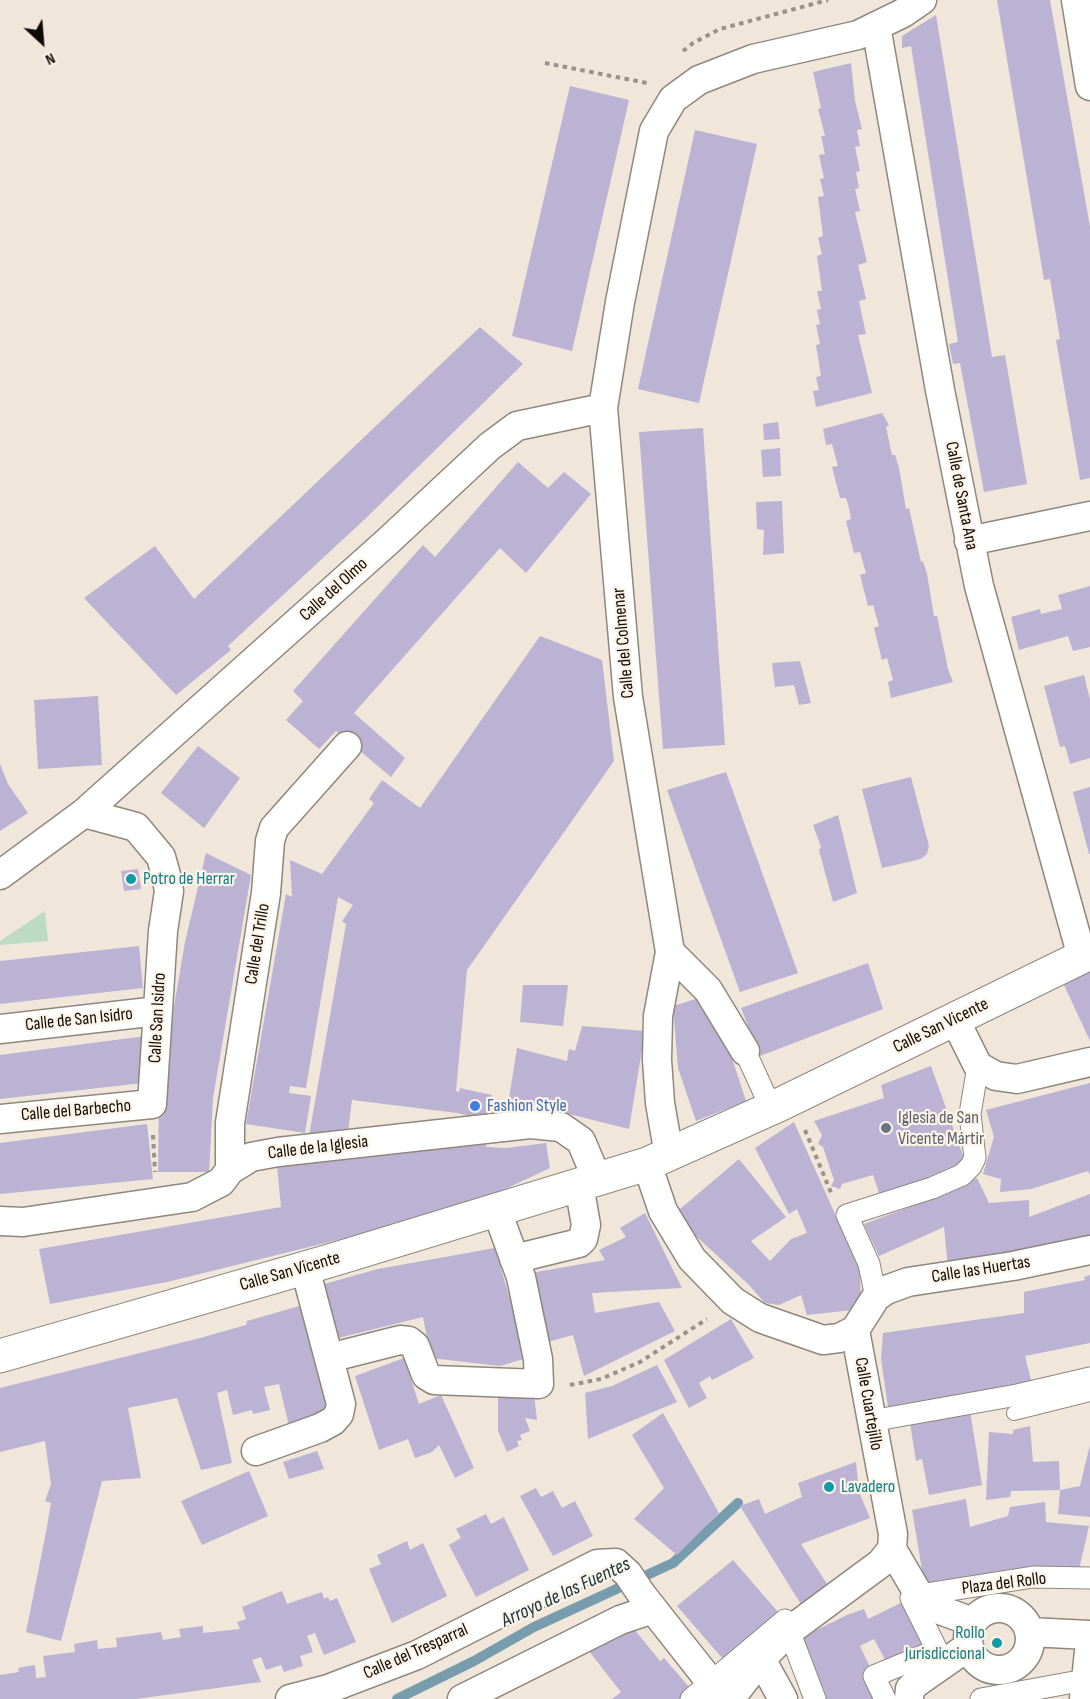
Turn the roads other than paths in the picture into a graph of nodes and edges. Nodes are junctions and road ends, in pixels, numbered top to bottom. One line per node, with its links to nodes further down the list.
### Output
1 (922, 0): 3 (street)
2 (1076, 0): 4 (street)
3 (876, 26): 5 (street, Calle del Colmenar); 7 (street, Calle de Santa Ana)
4 (1090, 86)
5 (603, 408): 9 (street, Calle del Olmo); 11 (street, Calle del Colmenar)
6 (1090, 516): 7 (street)
7 (969, 541): 12 (street, Calle de Santa Ana)
8 (347, 746): 23 (street, Calle del Trillo)
9 (84, 813): 10 (street, Calle del Olmo); 13 (street, Calle San Isidro)
10 (0, 875)
11 (670, 952): 16 (street); 22 (street, Calle del Colmenar)
12 (1086, 955): 14 (street, Calle San Vicente)
13 (159, 1011): 15 (street, Calle de San Isidro); 20 (street, Calle San Isidro)
14 (955, 1020): 18 (street); 19 (street, Calle San Vicente)
15 (0, 1029)
16 (745, 1051): 19 (street)
17 (1090, 1062): 18 (street)
18 (978, 1066): 30 (street)
19 (782, 1103): 22 (street, Calle San Vicente)
20 (152, 1104): 21 (street, Calle del Barbecho)
21 (0, 1119)
22 (658, 1160): 24 (street, Calle San Vicente); 31 (street)
23 (230, 1170): 24 (street, Calle de la Iglesia); 26 (street, Calle de la Iglesia)
24 (588, 1182): 25 (street, Calle San Vicente); 28 (street)
25 (497, 1211): 28 (street); 29 (street, Calle San Vicente)
26 (8, 1226)
27 (1090, 1250): 30 (street, Calle las Huertas)
28 (514, 1259): 33 (street)
29 (305, 1268): 32 (street, Calle San Vicente); 33 (street)
30 (876, 1297): 31 (street)
31 (855, 1330): 37 (street, Calle Cuartejillo)
32 (0, 1356)
33 (328, 1358): 38 (street)
34 (1090, 1378): 37 (street)
35 (1090, 1394): 36 (lane)
36 (1014, 1413)
37 (871, 1421): 39 (street, Calle Cuartejillo)
38 (256, 1451)
39 (892, 1549): 42 (street, Calle Cuartejillo); 43 (street)
40 (1090, 1578): 42 (street, Plaza del Rollo)
41 (641, 1592): 51 (street, Calle del Tresparral); 52 (street, Calle del Tresparral); 53 (street)
42 (919, 1595): 45 (street, Plaza del Rollo); 56 (street)
43 (789, 1631): 49 (street); 51 (street); 55 (street)
44 (1029, 1632): 45 (street, Plaza del Rollo); 45 (street, Plaza del Rollo); 46 (street)
45 (971, 1634): 57 (street, Plaza del Rollo)
46 (1090, 1635)
47 (1090, 1642): 50 (street)
48 (1090, 1648): 50 (street)
49 (760, 1659): 51 (street); 54 (street)
50 (1084, 1690): 58 (street)
51 (714, 1695)
52 (290, 1699)
53 (462, 1699)
54 (783, 1699)
55 (814, 1699)
56 (885, 1699)
57 (909, 1699)
58 (981, 1699)

